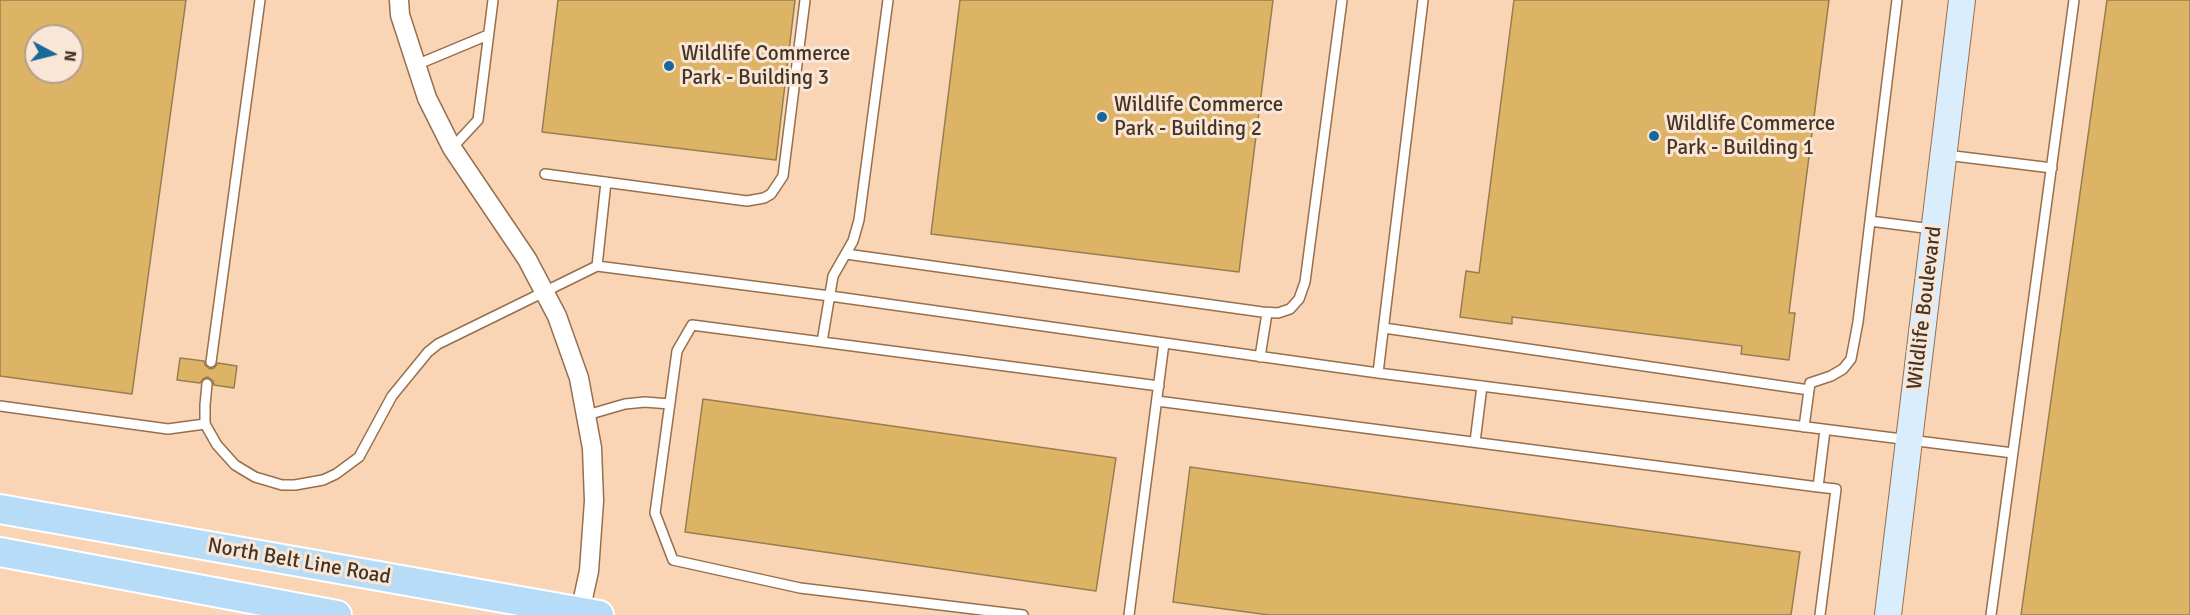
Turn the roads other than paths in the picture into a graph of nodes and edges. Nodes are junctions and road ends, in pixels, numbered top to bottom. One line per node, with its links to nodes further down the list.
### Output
1 (260, 0): 29 (lane)
2 (399, 0): 12 (street)
3 (493, 0): 11 (lane)
4 (805, 0): 17 (lane)
5 (888, 0): 20 (lane)
6 (1342, 0): 24 (lane)
7 (1423, 0): 25 (lane)
8 (1897, 0): 18 (lane)
9 (1962, 0): 14 (street, Wildlife Boulevard)
10 (2074, 0): 15 (lane)
11 (488, 35): 12 (lane); 13 (lane)
12 (416, 65): 13 (street)
13 (452, 148): 22 (street)
14 (1943, 155): 15 (lane); 19 (street, Wildlife Boulevard)
15 (2052, 168): 44 (lane)
16 (545, 174): 17 (lane)
17 (606, 183): 21 (lane)
18 (1870, 221): 19 (lane); 34 (lane)
19 (1935, 229): 42 (street, Wildlife Boulevard)
20 (846, 254): 23 (lane); 24 (lane)
21 (597, 266): 22 (lane); 23 (lane)
22 (544, 292): 38 (street); 39 (lane)
23 (830, 296): 26 (lane); 27 (lane)
24 (1267, 313): 28 (lane)
25 (1383, 328): 30 (lane); 34 (lane)
26 (822, 342): 32 (lane); 36 (lane)
27 (1164, 343): 28 (lane); 32 (lane)
28 (1260, 357): 30 (lane)
29 (211, 362)
30 (1378, 373): 33 (lane)
31 (207, 384): 39 (lane)
32 (1159, 386): 35 (lane)
33 (1482, 386): 40 (lane); 43 (lane)
34 (1809, 390): 40 (lane)
35 (1157, 401): 43 (lane); 51 (lane)
36 (670, 404): 38 (lane); 50 (lane)
37 (0, 406): 39 (lane)
38 (587, 415): 48 (street)
39 (206, 424)
40 (1804, 427): 41 (lane)
41 (1825, 430): 42 (lane); 45 (lane)
42 (1910, 440): 44 (lane); 53 (street, Wildlife Boulevard)
43 (1475, 442): 45 (lane)
44 (2013, 453): 54 (lane)
45 (1818, 487): 52 (lane)
46 (0, 509): 48 (main road, North Belt Line Road)
47 (0, 552): 49 (main road)
48 (586, 614)
49 (337, 615)
50 (1023, 615)
51 (1129, 615)
52 (1820, 615)
53 (1888, 615)
54 (1991, 615)

